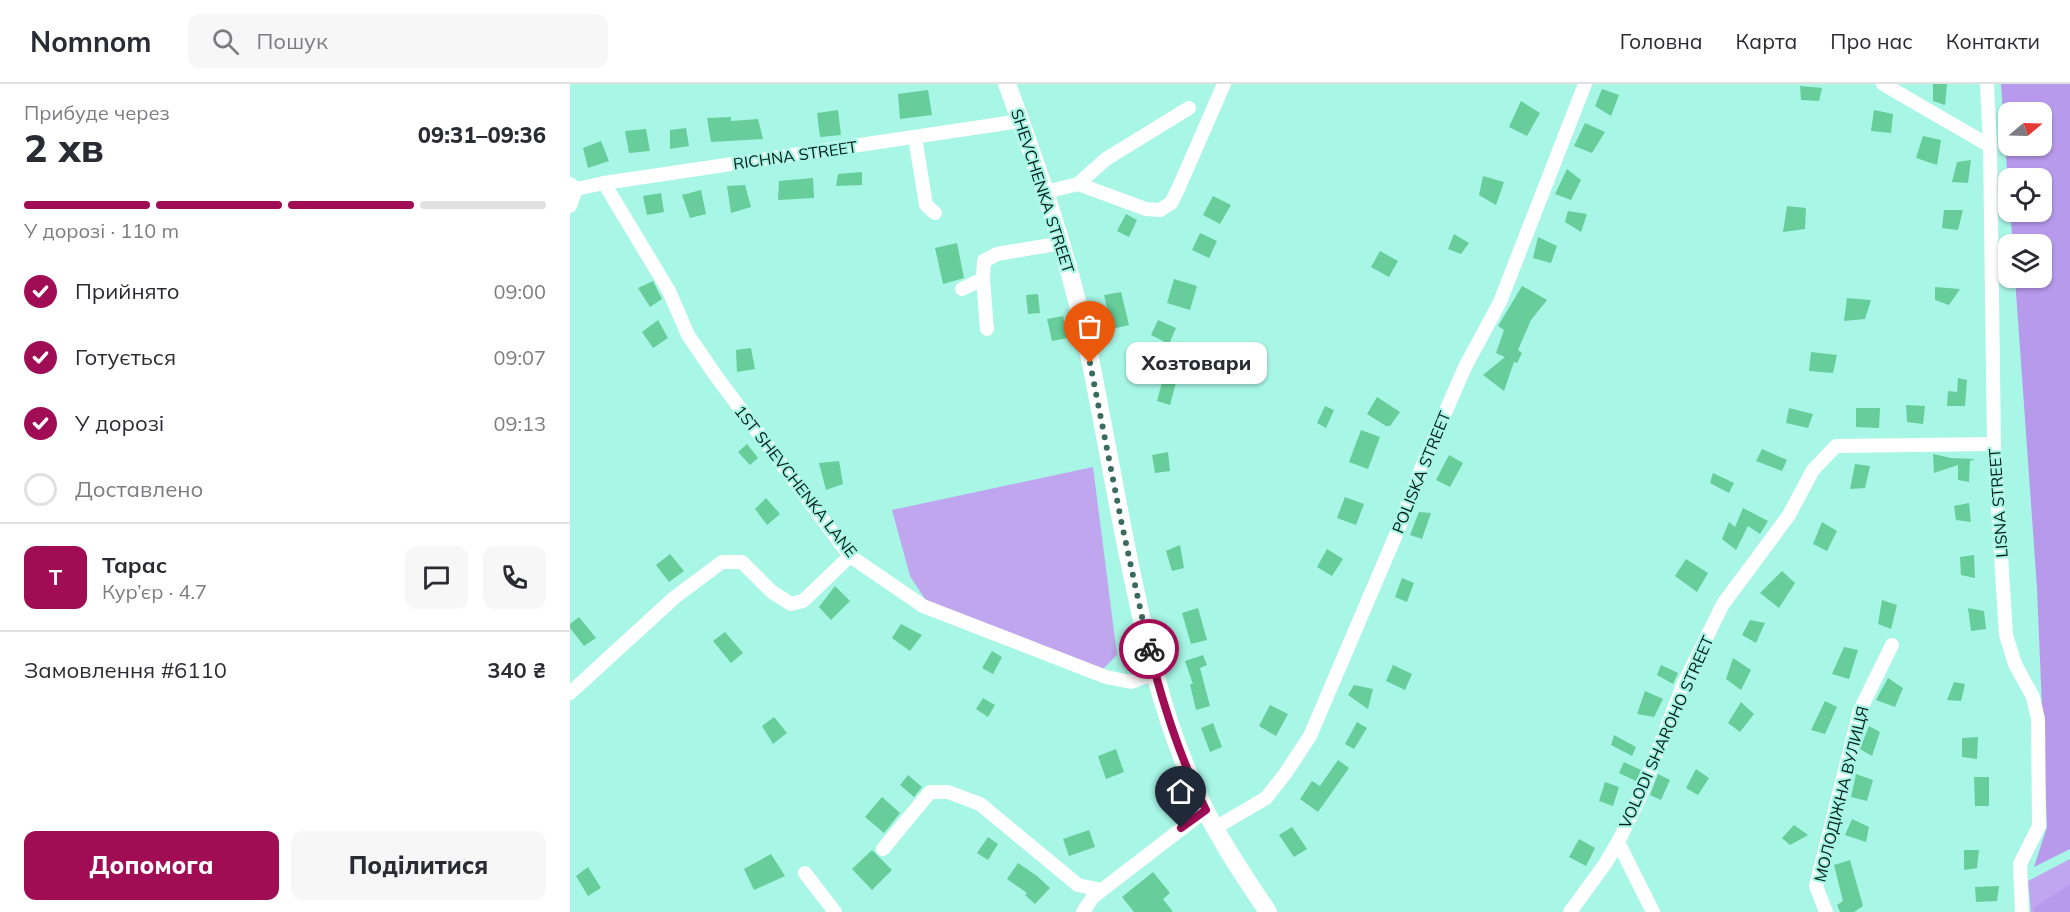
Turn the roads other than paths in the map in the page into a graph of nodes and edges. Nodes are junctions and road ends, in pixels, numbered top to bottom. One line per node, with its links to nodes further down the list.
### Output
1 (1007, 84): 7 (main road, SHEVCHENKA STREET)
2 (1224, 84): 11 (street)
3 (1585, 84): 26 (street, POLISKA STREET)
4 (1883, 84): 9 (street)
5 (1987, 84): 9 (street, LISNA STREET)
6 (1189, 108): 11 (street)
7 (1021, 121): 8 (street, RICHNA STREET); 13 (main road, SHEVCHENKA STREET)
8 (915, 137): 10 (street, RICHNA STREET); 15 (street)
9 (1990, 146): 20 (street, LISNA STREET)
10 (604, 183): 12 (street, RICHNA STREET); 21 (street, 1ST SHEVCHENKA LANE)
11 (1078, 184): 13 (street)
12 (573, 186): 14 (street)
13 (1046, 192): 16 (main road, SHEVCHENKA STREET)
14 (570, 206)
15 (935, 213)
16 (1062, 243): 17 (street); 23 (main road, SHEVCHENKA STREET)
17 (983, 279): 18 (street); 19 (street)
18 (962, 289)
19 (987, 329)
20 (1994, 444): 27 (street, VOLODI SHAROHO STREET); 37 (street, LISNA STREET)
21 (850, 556): 23 (street, 1ST SHEVCHENKA LANE); 24 (street)
22 (1892, 645): 36 (street, МОЛОДІЖНА ВУЛИЦЯ)
23 (1155, 673): 25 (main road, SHEVCHENKA STREET)
24 (570, 693)
25 (1206, 810): 26 (main road, SHEVCHENKA STREET); 30 (street)
26 (1215, 828): 33 (main road, SHEVCHENKA STREET)
27 (1617, 842): 34 (street, VOLODI SHAROHO STREET); 35 (street)
28 (883, 849): 30 (street)
29 (805, 873): 31 (street)
30 (1102, 890): 32 (street)
31 (835, 912)
32 (1083, 912)
33 (1268, 912)
34 (1570, 912)
35 (1653, 912)
36 (1827, 912)
37 (2022, 912)

